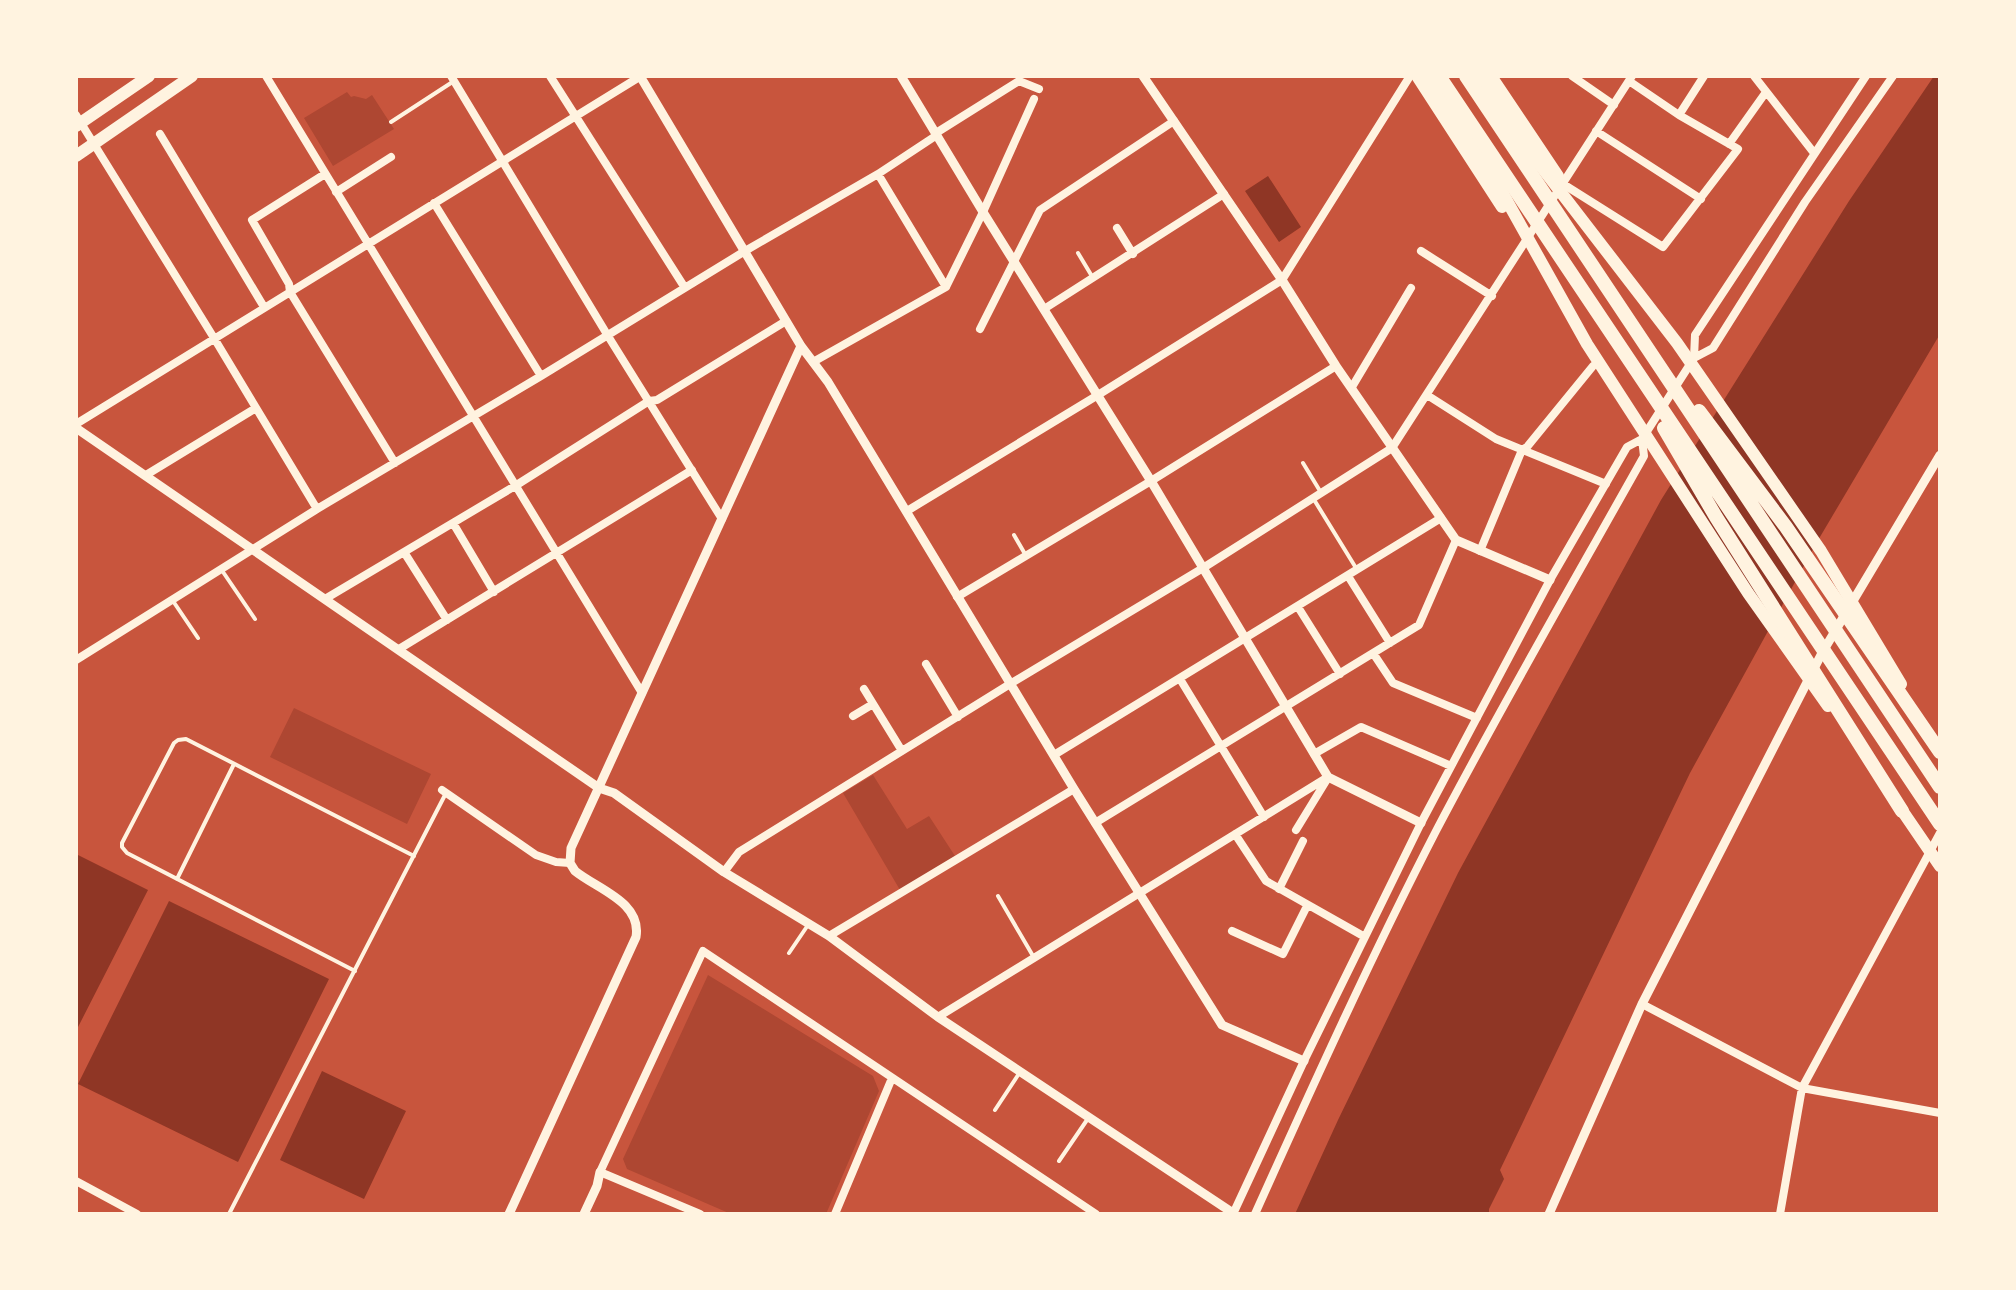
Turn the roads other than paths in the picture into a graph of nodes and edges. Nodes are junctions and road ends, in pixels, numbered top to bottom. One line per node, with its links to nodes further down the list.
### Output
1 (149, 76): 28 (highway)
2 (192, 76): 34 (highway)
3 (266, 76): 40 (street)
4 (550, 76): 27 (street)
5 (640, 76): 27 (street); 51 (street)
6 (901, 76): 33 (street)
7 (1143, 76): 29 (street)
8 (1410, 76): 57 (street)
9 (1417, 76): 49 (highway)
10 (1428, 76): 149 (highway)
11 (1439, 76): 64 (highway)
12 (1466, 76): 58 (highway)
13 (1479, 76): 139 (highway)
14 (1491, 76): 42 (highway)
15 (1572, 76): 25 (street)
16 (1704, 76): 26 (street)
17 (1754, 76): 23 (street)
18 (1866, 76): 36 (street)
19 (1893, 76): 72 (street)
20 (452, 79): 30 (lane); 39 (street)
21 (1630, 79): 25 (street); 26 (street)
22 (1039, 89): 33 (street)
23 (1766, 92): 35 (street); 36 (street)
24 (1034, 99): 47 (street)
25 (1614, 105): 31 (street)
26 (1679, 115): 35 (street)
27 (576, 116): 39 (street); 60 (street)
28 (78, 121): 34 (street)
29 (1174, 121): 44 (street); 55 (street)
30 (391, 122)
31 (1596, 131): 42 (street); 45 (street)
32 (160, 134): 65 (street)
33 (936, 134): 41 (street); 47 (street)
34 (94, 143): 37 (highway); 70 (street)
35 (1729, 144): 45 (street)
36 (1814, 153): 72 (street)
37 (76, 156)
38 (391, 157): 43 (street)
39 (503, 159): 46 (street); 69 (street)
40 (325, 174): 43 (street); 62 (street)
41 (878, 174): 51 (street); 59 (street)
42 (1563, 184): 45 (street); 49 (street); 72 (highway)
43 (336, 192): 50 (street)
44 (1224, 194): 54 (street); 57 (street)
45 (1701, 199)
46 (434, 203): 50 (street); 76 (street)
47 (983, 212): 55 (street); 59 (street)
48 (1117, 228): 54 (street)
49 (1526, 243): 63 (street); 75 (highway)
50 (368, 244): 62 (street); 82 (street)
51 (745, 251): 60 (street); 67 (street)
52 (1421, 251): 63 (street)
53 (1078, 253): 56 (lane)
54 (1133, 254): 56 (street)
55 (1014, 261): 66 (street); 68 (street)
56 (1093, 279): 66 (street)
57 (1282, 280): 74 (street); 78 (street)
58 (1606, 286): 139 (highway); 145 (highway)
59 (946, 287): 73 (street)
60 (685, 288): 69 (street)
61 (1411, 288): 77 (street)
62 (290, 292): 65 (street); 88 (street)
63 (1492, 296): 79 (street)
64 (1586, 297): 149 (highway); 153 (highway)
65 (264, 307): 70 (street)
66 (1044, 309): 78 (street)
67 (786, 321): 71 (street); 80 (street)
68 (980, 329)
69 (608, 336): 76 (street); 80 (street)
70 (214, 338): 81 (street); 83 (street)
71 (801, 346): 73 (street); 99 (street)
72 (1694, 358): 84 (street)
73 (813, 362): 97 (street)
74 (1336, 366): 77 (street); 92 (street)
75 (1593, 366): 84 (highway); 86 (street)
76 (541, 376): 82 (street)
77 (1352, 387): 85 (street)
78 (1098, 395): 92 (street); 97 (street)
79 (1427, 395): 85 (street); 86 (street)
80 (649, 401): 90 (street); 94 (street)
81 (256, 408): 91 (street); 96 (street)
82 (472, 416): 88 (street); 94 (street)
83 (76, 426): 91 (street)
84 (1642, 439): 93 (street); 196 (street)
85 (1392, 448): 95 (street); 98 (street)
86 (1522, 450): 93 (street); 104 (street)
87 (1940, 455): 176 (street)
88 (395, 463): 96 (street)
89 (1303, 463): 95 (lane)
90 (692, 470): 99 (street); 106 (street)
91 (146, 475): 103 (street)
92 (1151, 481): 107 (street); 108 (street)
93 (1606, 484): 112 (street)
94 (515, 486): 100 (street); 106 (street)
95 (1317, 496): 108 (street); 110 (lane)
96 (317, 509): 103 (street)
97 (907, 511): 114 (street)
98 (1441, 518): 102 (street); 110 (street)
99 (722, 519): 131 (street)
100 (453, 523): 105 (street); 113 (street)
101 (1014, 535): 107 (lane)
102 (1456, 540): 104 (street); 122 (street)
103 (252, 549): 109 (street); 115 (street)
104 (1480, 551): 112 (street)
105 (404, 552): 115 (street); 119 (street)
106 (558, 554): 113 (street); 131 (street)
107 (1026, 556): 114 (street)
108 (1203, 568): 121 (street); 129 (street)
109 (221, 569): 116 (street); 118 (lane)
110 (1357, 570): 111 (street)
111 (1348, 576): 117 (street); 122 (street)
112 (1550, 580): 136 (street)
113 (494, 592): 119 (street)
114 (957, 597): 129 (street)
115 (325, 599): 123 (street)
116 (172, 600): 120 (lane); 125 (street)
117 (1298, 607): 121 (street); 127 (street)
118 (255, 619)
119 (447, 620): 123 (street)
120 (198, 638)
121 (1246, 639): 128 (street); 133 (street)
122 (1390, 643): 124 (street)
123 (399, 649): 146 (street)
124 (1373, 653): 127 (street); 136 (street)
125 (76, 660)
126 (926, 664): 135 (street)
127 (1340, 674): 133 (street)
128 (1180, 679): 137 (street); 141 (street)
129 (1010, 684): 135 (street); 141 (street)
130 (864, 689): 132 (street)
131 (642, 693): 146 (street)
132 (873, 704): 134 (street); 138 (street)
133 (1286, 707): 137 (street); 140 (street)
134 (853, 716)
135 (958, 717): 138 (street)
136 (1477, 718): 143 (street)
137 (1220, 747): 150 (street); 151 (street)
138 (902, 751): 162 (street)
139 (1940, 751)
140 (1314, 754): 143 (street); 144 (street)
141 (1054, 755): 147 (street)
142 (234, 764): 158 (lane); 164 (lane); 164 (lane)
143 (1451, 766): 152 (street)
144 (1328, 777): 150 (street); 152 (street); 154 (street)
145 (1940, 787)
146 (599, 788): 160 (street); 162 (street)
147 (1074, 789): 151 (street); 171 (street)
148 (444, 792): 158 (lane); 160 (street)
149 (1902, 811): 161 (highway)
150 (1264, 817): 156 (street)
151 (1095, 823): 166 (street)
152 (1421, 823): 172 (street)
153 (1940, 824)
154 (1296, 830)
155 (1940, 833): 159 (street)
156 (1235, 834): 165 (street); 166 (street)
157 (1303, 841): 165 (street)
158 (414, 856): 175 (lane)
159 (1928, 856): 163 (street); 181 (street)
160 (570, 863): 190 (street)
161 (1940, 866)
162 (724, 872): 169 (street)
163 (1940, 873)
164 (177, 879): 175 (lane)
165 (1279, 889): 168 (street)
166 (1140, 892): 174 (street); 178 (street)
167 (998, 896): 174 (lane)
168 (1307, 906): 170 (street); 172 (street)
169 (809, 924): 171 (street); 173 (lane)
170 (1232, 931)
171 (829, 936): 177 (street)
172 (1365, 937): 178 (street)
173 (789, 953)
174 (1034, 958): 177 (street)
175 (355, 971): 189 (lane)
176 (1642, 1004): 181 (street); 197 (street)
177 (938, 1017): 179 (street)
178 (1304, 1061): 195 (street)
179 (1020, 1072): 182 (lane); 184 (street)
180 (892, 1078): 186 (street); 193 (street); 194 (street)
181 (1802, 1088): 183 (street); 198 (street)
182 (995, 1110)
183 (1940, 1113)
184 (1089, 1117): 185 (lane); 195 (street)
185 (1059, 1161)
186 (600, 1172): 191 (street); 192 (street)
187 (76, 1181): 188 (street)
188 (137, 1214)
189 (230, 1214)
190 (509, 1214)
191 (584, 1214)
192 (700, 1214)
193 (835, 1214)
194 (1096, 1214)
195 (1233, 1214)
196 (1255, 1214)
197 (1549, 1214)
198 (1780, 1214)

